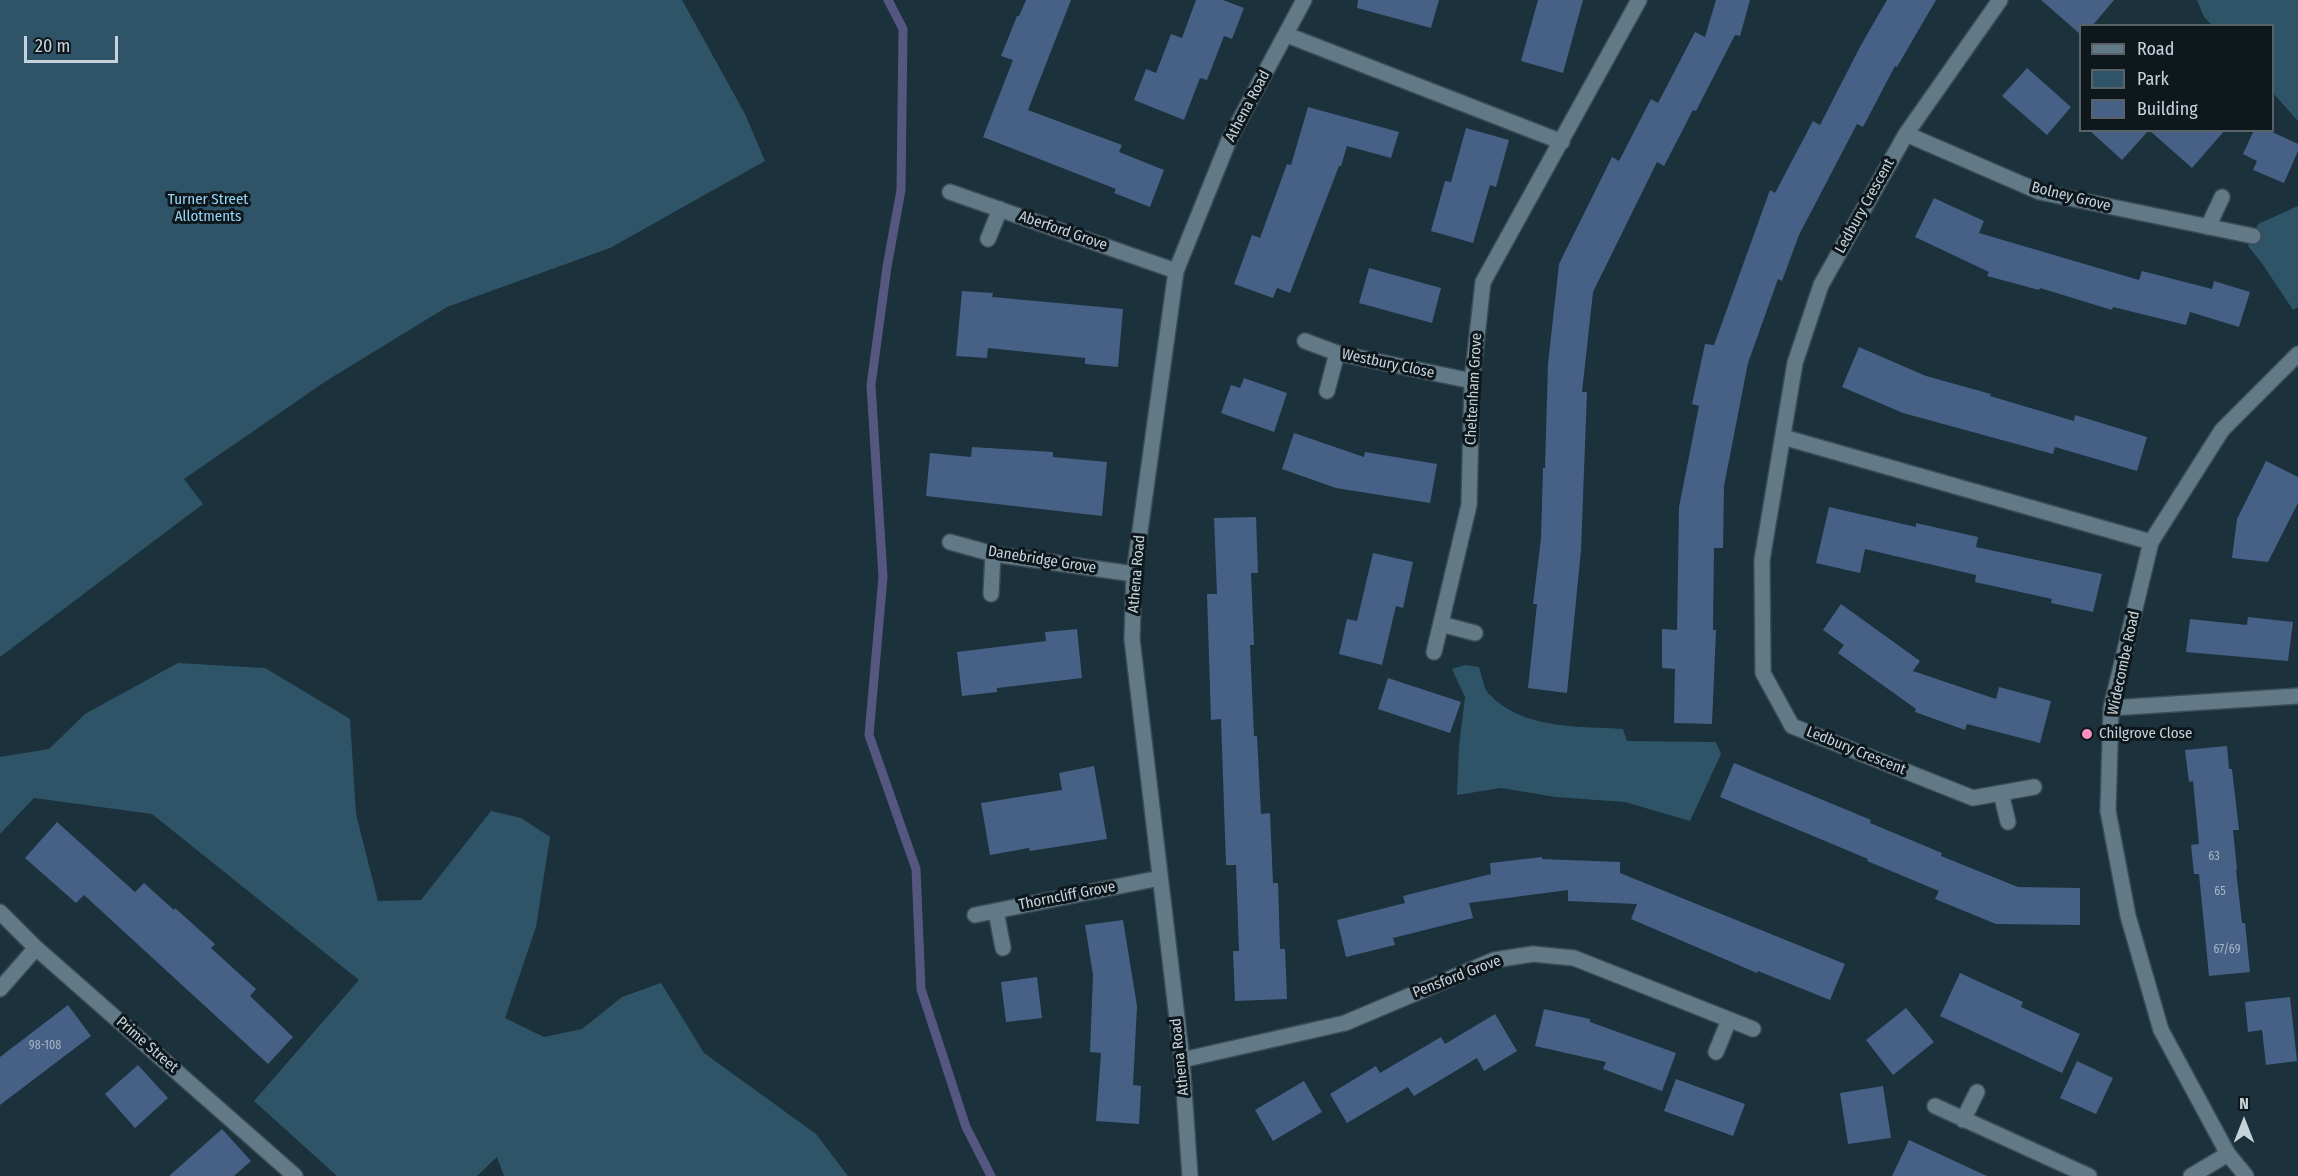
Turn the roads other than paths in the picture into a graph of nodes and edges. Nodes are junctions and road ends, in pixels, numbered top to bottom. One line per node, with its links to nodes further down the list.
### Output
1 (1304, 0): 4 (street, Athena Road)
2 (1639, 0): 6 (street, Cheltenham Grove)
3 (2000, 0): 5 (street, Ledbury Crescent)
4 (1287, 35): 6 (street); 13 (street, Athena Road)
5 (1906, 134): 10 (street, Bolney Grove); 19 (street, Ledbury Crescent)
6 (1562, 142): 17 (street, Cheltenham Grove)
7 (950, 192): 9 (street, Aberford Grove)
8 (2222, 197): 10 (street)
9 (1000, 209): 12 (street); 13 (street, Aberford Grove)
10 (2208, 227): 11 (street, Bolney Grove)
11 (2253, 236)
12 (988, 239)
13 (1176, 271): 23 (street, Athena Road)
14 (1305, 341): 15 (street, Westbury Close)
15 (1336, 353): 17 (street, Westbury Close); 18 (street)
16 (2298, 354): 20 (street, Widecombe Road)
17 (1472, 381): 25 (street, Cheltenham Grove)
18 (1327, 391)
19 (1783, 437): 20 (street); 31 (street, Ledbury Crescent)
20 (2151, 542): 29 (street, Widecombe Road)
21 (950, 543): 22 (street, Danebridge Grove)
22 (993, 554): 23 (street, Danebridge Grove); 24 (street)
23 (1134, 574): 33 (street, Athena Road)
24 (991, 594)
25 (1440, 624): 26 (street); 27 (street, Cheltenham Grove)
26 (1475, 633)
27 (1434, 652)
28 (2298, 696): 29 (street)
29 (2112, 708): 47 (street, Widecombe Road)
30 (2034, 787): 31 (street, Ledbury Crescent)
31 (2001, 793): 32 (street)
32 (2008, 822)
33 (1160, 878): 34 (street, Thorncliff Grove); 43 (street, Athena Road)
34 (996, 911): 36 (street, Thorncliff Grove); 38 (street)
35 (0, 912): 37 (street, Prime Street)
36 (975, 915)
37 (36, 948): 39 (street); 48 (street, Prime Street)
38 (1003, 948)
39 (0, 989)
40 (1729, 1020): 41 (street, Pensford Grove); 42 (street); 43 (street, Pensford Grove)
41 (1753, 1029)
42 (1716, 1052)
43 (1182, 1060): 49 (street, Athena Road)
44 (1977, 1092): 46 (street)
45 (1935, 1106): 46 (street)
46 (1963, 1120): 50 (street)
47 (2228, 1154): 51 (street); 52 (street, Widecombe Road)
48 (285, 1173)
49 (1190, 1176)
50 (2089, 1176)
51 (2191, 1176)
52 (2246, 1176)

